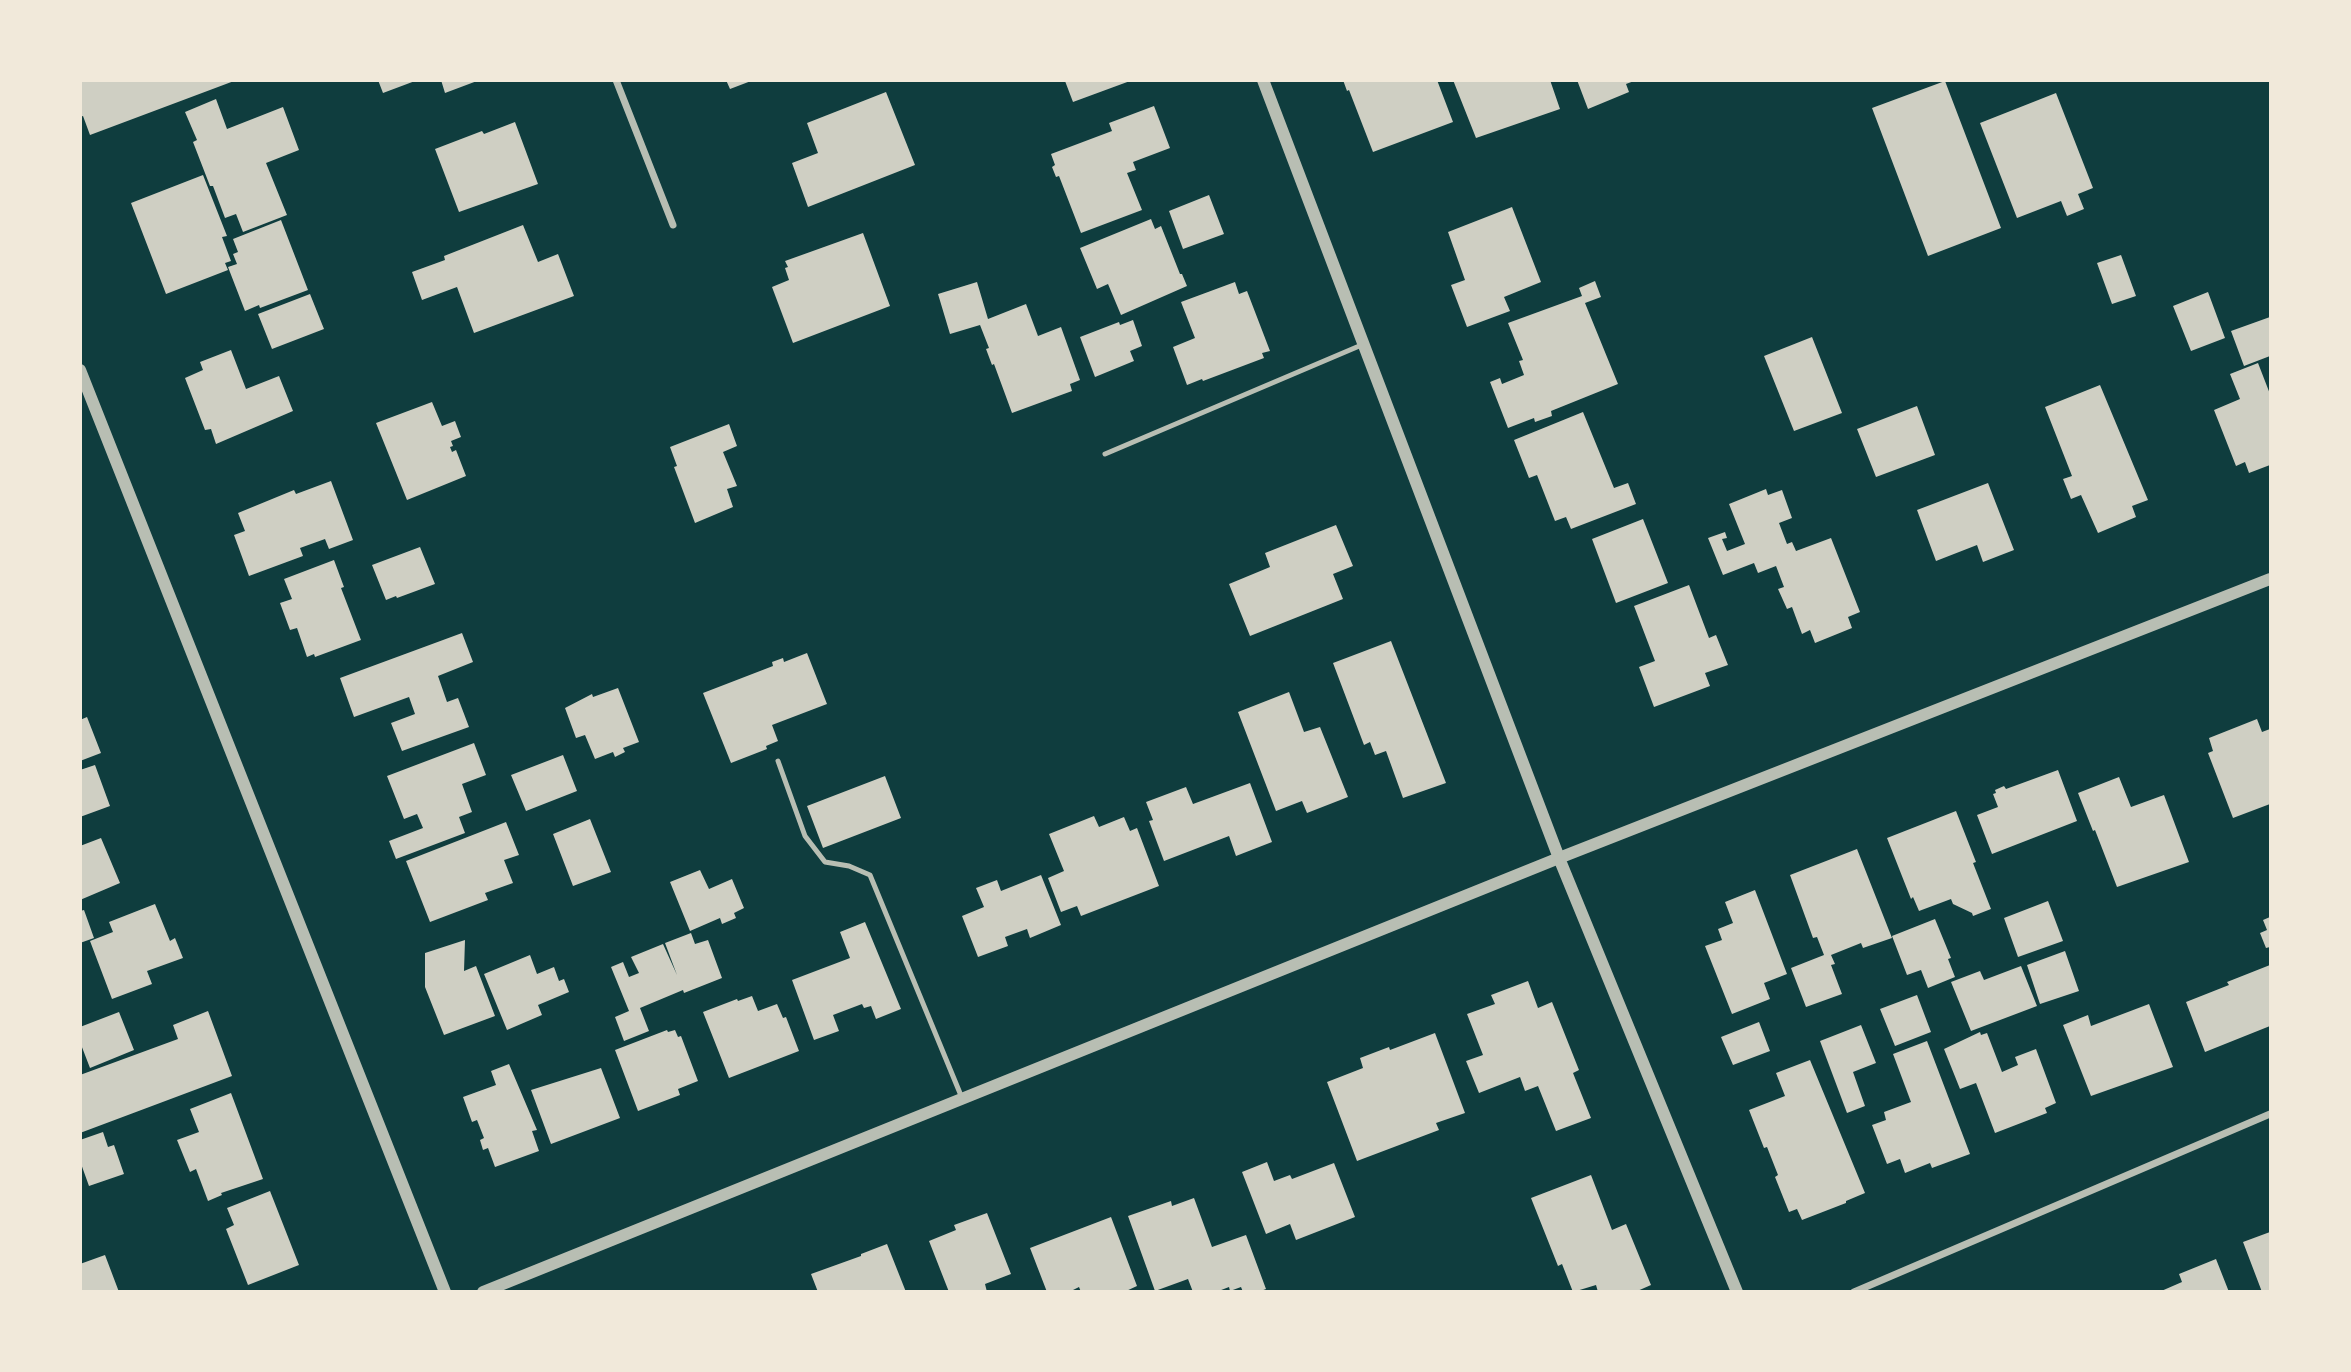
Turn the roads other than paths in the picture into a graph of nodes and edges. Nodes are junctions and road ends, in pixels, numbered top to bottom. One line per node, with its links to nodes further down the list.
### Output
1 (616, 80): 3 (street)
2 (1263, 80): 4 (street)
3 (673, 225)
4 (1364, 344): 6 (lane); 9 (street)
5 (80, 370): 12 (street)
6 (1105, 454)
7 (2270, 579): 9 (street)
8 (778, 761): 10 (lane)
9 (1559, 858): 10 (street); 14 (street)
10 (962, 1098): 13 (street)
11 (2270, 1114): 15 (street)
12 (445, 1292)
13 (483, 1292)
14 (1737, 1292)
15 (1854, 1292)

